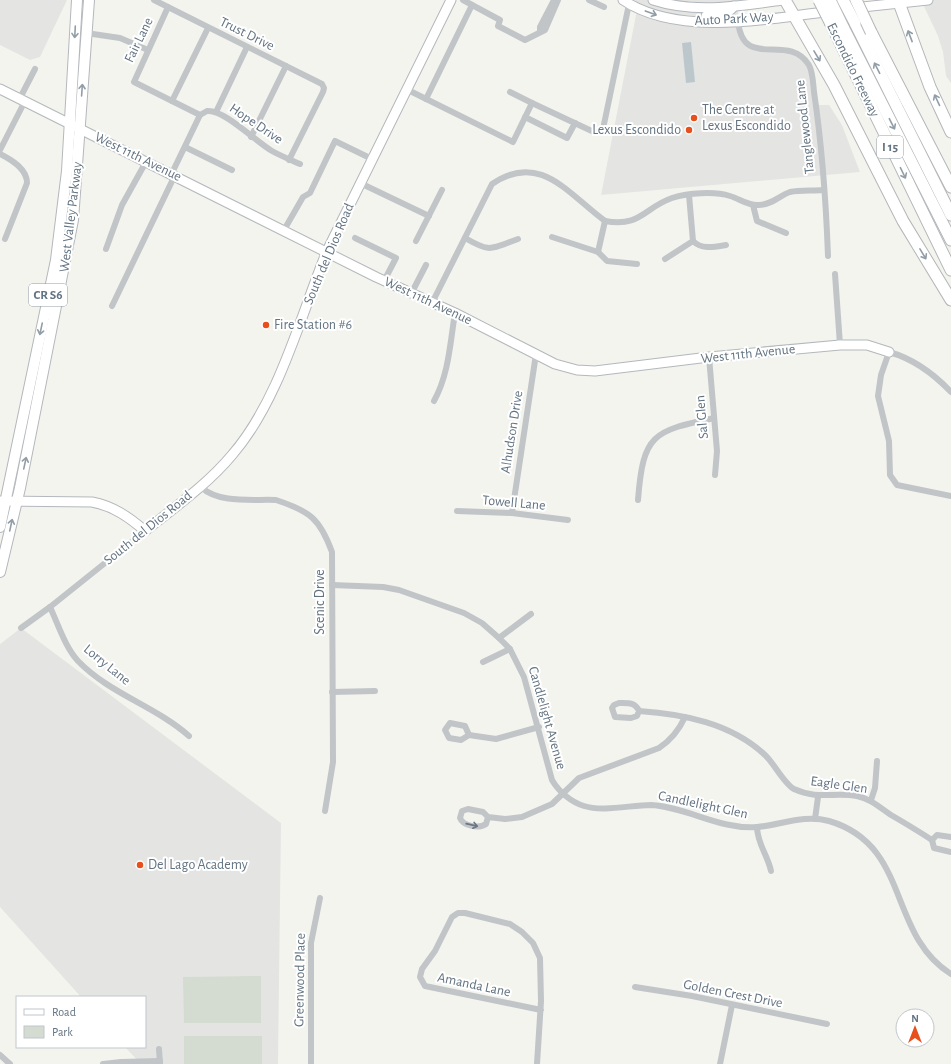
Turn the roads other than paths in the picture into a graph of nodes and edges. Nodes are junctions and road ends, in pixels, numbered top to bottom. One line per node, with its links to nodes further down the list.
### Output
1 (77, 0): 43 (main road, West Valley Parkway / CR S6, one-way to 43)
2 (89, 0): 27 (main road, West Valley Parkway / CR S6)
3 (154, 0): 21 (street, Trust Drive)
4 (451, 0): 33 (street, South del Dios Road)
5 (463, 0): 18 (street)
6 (554, 0): 26 (street)
7 (558, 0): 26 (street)
8 (589, 0): 19 (street)
9 (653, 0): 20 (street, Auto Park Way)
10 (784, 0): 20 (street, Auto Park Way); 22 (highway)
11 (819, 0): 83 (highway, Escondido Freeway / I 15, one-way to 83, bridge)
12 (830, 0): 72 (highway, one-way to 72, bridge)
13 (856, 0): 57 (highway, I 15, bridge)
14 (928, 0): 16 (street, Auto Park Way)
15 (626, 2): 23 (street, Auto Park Way, one-way to 23); 42 (street)
16 (899, 2): 17 (street, Auto Park Way); 45 (highway, one-way to 16)
17 (846, 4): 22 (street, Auto Park Way); 62 (highway, one-way to 17, bridge)
18 (472, 5): 26 (street); 36 (street)
19 (604, 6)
20 (734, 6): 23 (street)
21 (168, 7): 25 (street, Trust Drive); 29 (street, Fair Lane)
22 (794, 16): 24 (street, Auto Park Way); 87 (highway, one-way to 87)
23 (682, 21): 24 (street, Auto Park Way)
24 (738, 21): 59 (street, Tanglewood Lane)
25 (208, 28): 28 (street, Trust Drive); 37 (street)
26 (540, 32)
27 (86, 33): 29 (street); 44 (main road, West Valley Parkway / CR S6, one-way to 27)
28 (247, 47): 30 (street, Trust Drive); 39 (street)
29 (148, 50): 37 (street, Fair Lane)
30 (286, 66): 46 (street); 52 (street, Trust Drive)
31 (35, 69): 35 (street)
32 (0, 89): 35 (street, West 11th Avenue)
33 (406, 89): 36 (street); 50 (street, South del Dios Road)
34 (510, 92): 38 (street)
35 (22, 99): 43 (street, West 11th Avenue); 48 (street)
36 (426, 99): 41 (street)
37 (172, 101): 40 (street)
38 (532, 103): 41 (street); 42 (street)
39 (216, 112): 40 (street, Hope Drive); 46 (street, Hope Drive)
40 (200, 115): 47 (street)
41 (525, 117): 42 (street)
42 (574, 123)
43 (70, 124): 44 (street, West 11th Avenue); 102 (main road, West Valley Parkway / CR S6, one-way to 102)
44 (80, 129): 51 (street, West 11th Avenue); 103 (main road, West Valley Parkway / CR S6, one-way to 44)
45 (951, 132)
46 (251, 137): 52 (street, Hope Drive)
47 (185, 147): 54 (street); 55 (street)
48 (0, 150)
49 (0, 154): 70 (street)
50 (372, 159): 56 (street, South del Dios Road); 65 (street)
51 (147, 160): 55 (street, West 11th Avenue); 76 (street)
52 (290, 160): 53 (street, Hope Drive)
53 (300, 164)
54 (232, 170)
55 (173, 174): 65 (street, West 11th Avenue); 89 (street)
56 (360, 182): 63 (street); 77 (street, South del Dios Road)
57 (951, 187)
58 (442, 190): 63 (street)
59 (823, 190): 61 (street); 79 (street, Tanglewood Lane)
60 (689, 195): 61 (street); 64 (street); 74 (street)
61 (753, 205): 66 (street)
62 (951, 215)
63 (429, 216): 73 (street)
64 (605, 221): 69 (street); 78 (street)
65 (284, 230): 77 (street, West 11th Avenue)
66 (786, 233)
67 (552, 237): 78 (street)
68 (355, 238): 85 (street)
69 (465, 238): 71 (street); 88 (street)
70 (5, 239)
71 (518, 239)
72 (951, 240)
73 (416, 241)
74 (693, 241): 75 (street); 80 (street)
75 (726, 245)
76 (106, 249)
77 (327, 252): 85 (street, West 11th Avenue); 99 (street, South del Dios Road)
78 (598, 252): 81 (street)
79 (828, 256)
80 (665, 259)
81 (637, 264)
82 (426, 265): 86 (street)
83 (951, 270)
84 (835, 274): 91 (street)
85 (384, 281): 86 (street, West 11th Avenue)
86 (411, 294): 88 (street, West 11th Avenue)
87 (951, 300)
88 (432, 304): 90 (street, West 11th Avenue)
89 (112, 306)
90 (455, 313): 93 (street, West 11th Avenue); 96 (street)
91 (840, 345): 92 (street, West 11th Avenue); 94 (street, West 11th Avenue)
92 (889, 352): 95 (street); 100 (street)
93 (536, 354): 94 (street, West 11th Avenue); 105 (street, Alhudson Drive)
94 (708, 357): 97 (street, Sal Glen)
95 (951, 392)
96 (434, 401)
97 (714, 418): 98 (street, Sal Glen); 101 (street)
98 (715, 475)
99 (201, 486): 108 (street, South del Dios Road); 110 (street, Scenic Drive)
100 (951, 496)
101 (638, 500)
102 (3, 501): 103 (street); 107 (main road, West Valley Parkway / CR S6)
103 (16, 501): 108 (street); 109 (main road, West Valley Parkway / CR S6, one-way to 103)
104 (458, 511): 105 (street, Towell Lane)
105 (512, 514): 106 (street, Towell Lane)
106 (568, 520)
107 (0, 527)
108 (145, 531): 111 (street, South del Dios Road)
109 (0, 572)
110 (332, 586): 114 (street, Candlelight Avenue); 118 (street, Scenic Drive)
111 (50, 607): 113 (street, South del Dios Road); 123 (street, Lorry Lane)
112 (531, 614): 114 (street)
113 (20, 628)
114 (499, 638): 115 (street, Candlelight Avenue)
115 (510, 649): 116 (street); 121 (street, Candlelight Avenue)
116 (483, 662)
117 (375, 691): 118 (street)
118 (332, 692): 128 (street, Scenic Drive)
119 (638, 711): 120 (street, Eagle Glen)
120 (685, 717): 125 (street); 126 (street, Eagle Glen)
121 (538, 727): 122 (street); 125 (street, Candlelight Avenue)
122 (469, 735)
123 (189, 736)
124 (877, 761): 127 (street)
125 (564, 794): 129 (street); 131 (street, Candlelight Glen)
126 (818, 797): 127 (street, Eagle Glen); 130 (street)
127 (870, 800): 133 (street, Eagle Glen)
128 (325, 811)
129 (488, 816)
130 (815, 819): 131 (street, Candlelight Glen); 137 (street, Candlelight Glen)
131 (757, 827): 135 (street)
132 (951, 837): 133 (street)
133 (932, 840): 134 (street, Eagle Glen)
134 (951, 852)
135 (771, 871)
136 (320, 898): 147 (street, Greenwood Place)
137 (951, 974)
138 (635, 987): 139 (street, Golden Crest Drive)
139 (732, 1005): 141 (street, Golden Crest Drive); 149 (street)
140 (541, 1010): 140 (street, Amanda Lane); 148 (street, Amanda Lane)
141 (827, 1024)
142 (159, 1049): 144 (street)
143 (0, 1055): 145 (street)
144 (160, 1063): 146 (street)
145 (10, 1064)
146 (103, 1064)
147 (311, 1064)
148 (537, 1064)
149 (720, 1064)

